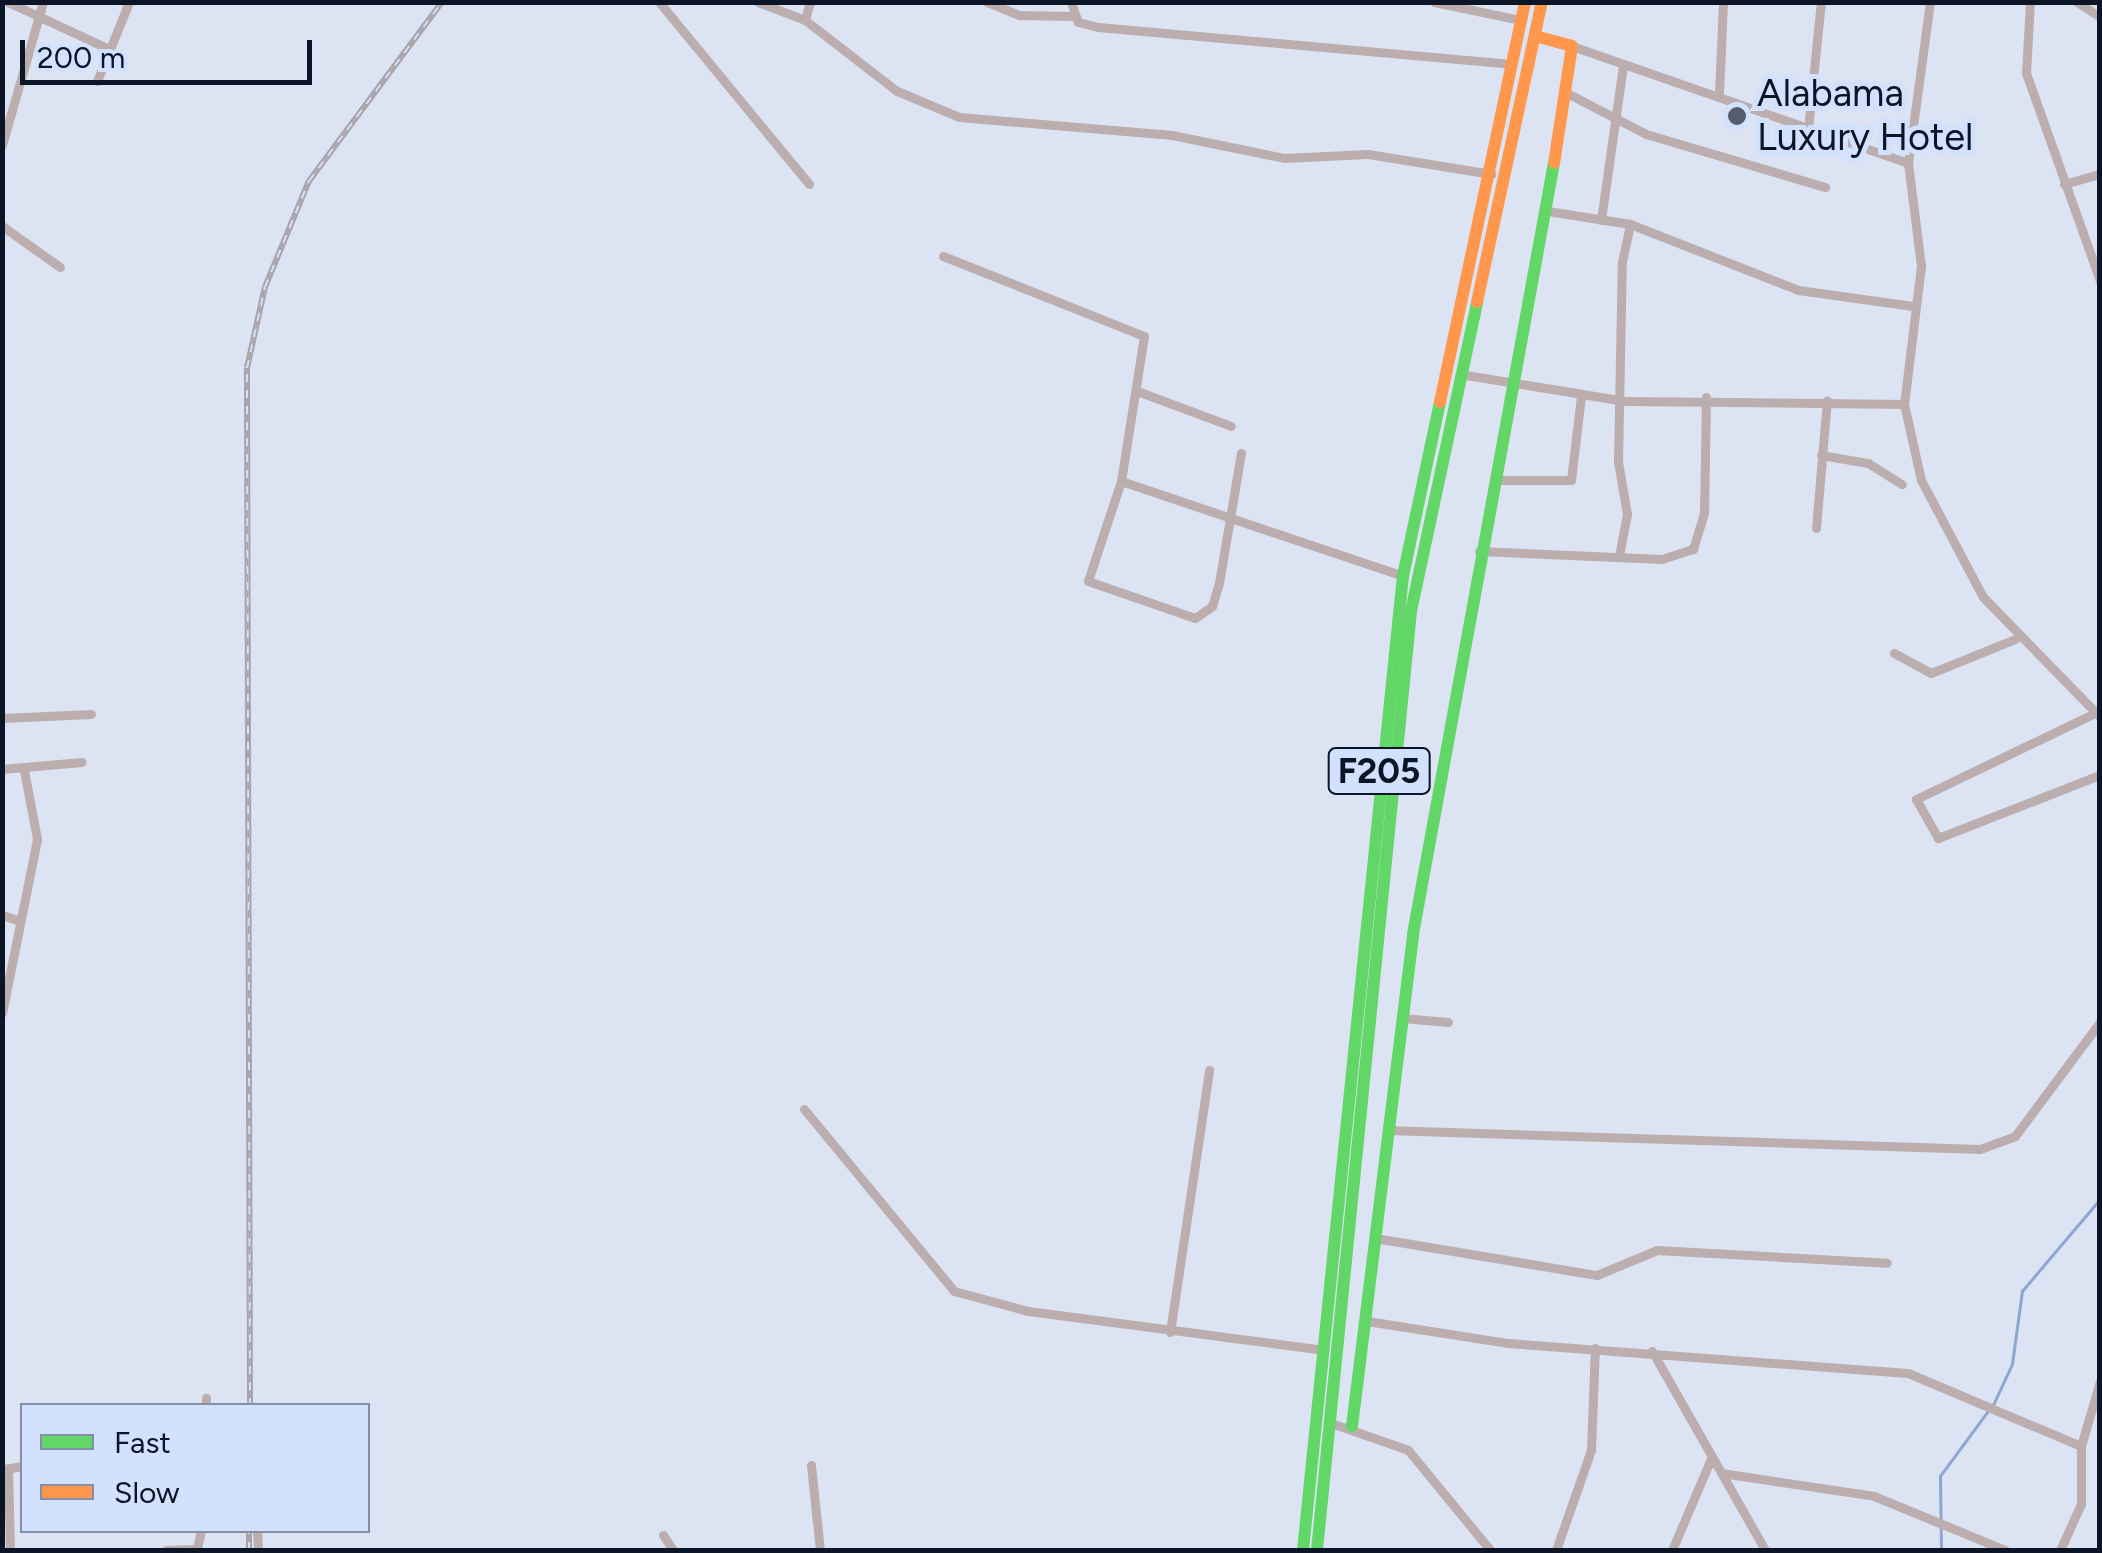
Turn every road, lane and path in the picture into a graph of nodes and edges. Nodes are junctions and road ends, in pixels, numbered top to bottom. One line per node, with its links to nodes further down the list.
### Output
1 (8, 2): 21 (street)
2 (43, 2): 21 (street)
3 (129, 2): 24 (street)
4 (659, 2): 36 (street)
5 (758, 2): 19 (street)
6 (810, 2): 19 (street)
7 (987, 2): 17 (street)
8 (1071, 2): 17 (street)
9 (1434, 2): 20 (street)
10 (1526, 2): 20 (main road, F205)
11 (1542, 2): 22 (main road, F205)
12 (1723, 2): 29 (street)
13 (1821, 2): 31 (street)
14 (1930, 2): 33 (street)
15 (2030, 2): 37 (street)
16 (2077, 2): 18 (street)
17 (1072, 16): 25 (street)
18 (2100, 17)
19 (805, 20): 34 (street)
20 (1521, 20): 25 (main road, F205)
21 (37, 22): 24 (street); 32 (street)
22 (1534, 36): 23 (main road); 47 (main road, F205)
23 (1572, 46): 28 (main road); 29 (street)
24 (110, 49): 27 (street)
25 (1511, 64): 34 (main road, F205)
26 (1623, 65): 30 (street)
27 (97, 81)
28 (1561, 90): 30 (street); 39 (main road)
29 (1719, 94): 31 (street)
30 (1616, 113): 38 (street); 40 (street)
31 (1808, 129): 33 (street)
32 (2, 146)
33 (1908, 163): 46 (street)
34 (1491, 174): 65 (main road, F205)
35 (2100, 174): 37 (street)
36 (810, 184)
37 (2064, 184): 45 (street)
38 (1824, 187)
39 (1548, 211): 40 (street); 48 (main road)
40 (1601, 220): 41 (street)
41 (1630, 224): 46 (street); 53 (street)
42 (2, 226): 44 (street)
43 (943, 256): 49 (street)
44 (60, 266)
45 (2100, 282)
46 (1912, 306): 54 (street)
47 (1456, 373): 48 (street); 76 (main road, F205)
48 (1520, 386): 50 (street); 58 (main road)
49 (1137, 391): 55 (street); 59 (street)
50 (1581, 396): 53 (street); 58 (street)
51 (1706, 397): 52 (street); 53 (street); 64 (street)
52 (1826, 400): 54 (street); 57 (street)
53 (1626, 401): 64 (street)
54 (1904, 404): 66 (street)
55 (1231, 426)
56 (1241, 453): 61 (street)
57 (1821, 455): 60 (street); 62 (street)
58 (1498, 480): 63 (main road)
59 (1121, 481): 61 (street); 61 (street)
60 (1902, 484)
61 (1233, 522): 65 (street)
62 (1816, 528)
63 (1479, 552): 64 (street); 81 (main road)
64 (1619, 556)
65 (1403, 576): 75 (main road, F205)
66 (2015, 640): 67 (street); 69 (street)
67 (1894, 653)
68 (91, 714): 70 (street)
69 (2097, 715): 74 (street)
70 (2, 718)
71 (82, 762): 73 (street)
72 (2, 769): 73 (street)
73 (24, 770): 78 (street)
74 (2100, 776)
75 (1376, 795): 76 (main road); 92 (main road, F205)
76 (1395, 799): 95 (main road, F205)
77 (2, 915): 78 (street)
78 (20, 921): 79 (street)
79 (4, 999): 80 (street)
80 (2, 1013)
81 (1402, 1018): 82 (street); 86 (main road)
82 (1448, 1022)
83 (2100, 1022): 86 (street)
84 (1209, 1070): 90 (street)
85 (804, 1109): 90 (street)
86 (1388, 1130): 87 (main road)
87 (1375, 1238): 88 (street); 89 (main road)
88 (1887, 1263)
89 (1367, 1321): 91 (street); 96 (main road)
90 (1170, 1332): 92 (street)
91 (1594, 1348): 93 (street); 111 (street)
92 (1324, 1350): 108 (main road, F205)
93 (1652, 1351): 97 (street); 98 (street)
94 (2100, 1382): 97 (street)
95 (1330, 1423): 96 (street); 109 (main road, F205)
96 (1352, 1426): 110 (street)
97 (2081, 1446): 115 (street)
98 (1712, 1456): 101 (street); 112 (street)
99 (811, 1464): 107 (street)
100 (5, 1469): 103 (street)
101 (1721, 1473): 113 (street); 114 (street)
102 (663, 1534): 106 (street)
103 (10, 1550)
104 (166, 1550): 105 (street)
105 (197, 1550)
106 (673, 1550)
107 (820, 1550)
108 (1303, 1550)
109 (1317, 1550)
110 (1490, 1550)
111 (1556, 1550)
112 (1672, 1550)
113 (1765, 1550)
114 (2005, 1550)
115 (2060, 1550)

